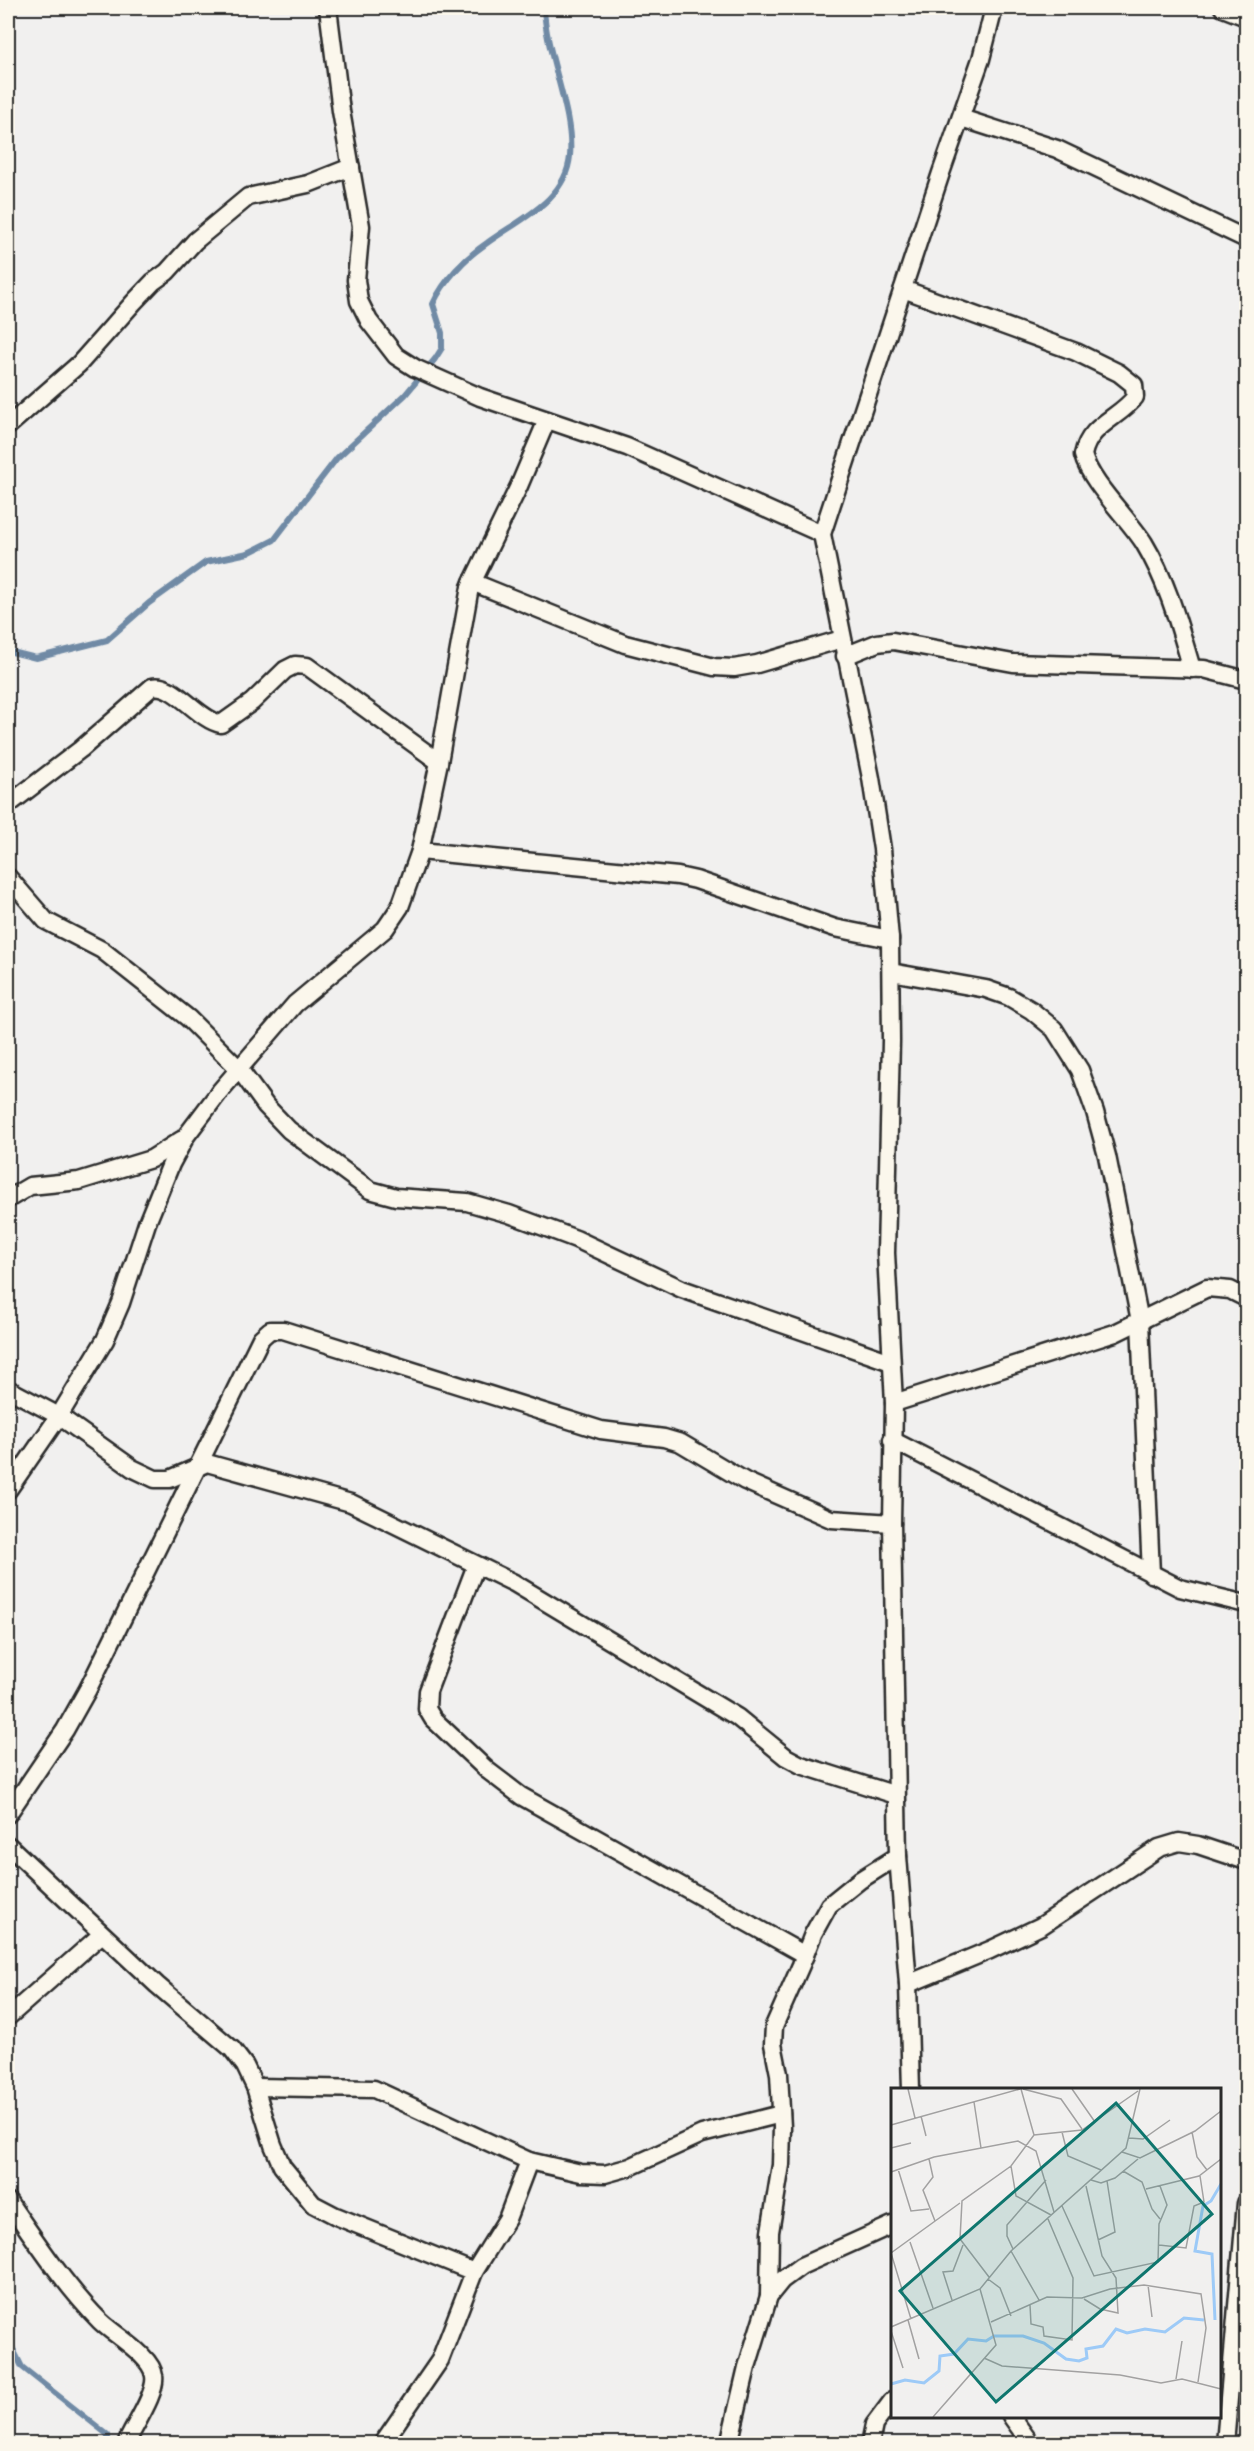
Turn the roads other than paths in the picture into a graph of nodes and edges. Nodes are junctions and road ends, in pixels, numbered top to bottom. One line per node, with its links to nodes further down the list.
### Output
1 (328, 8): 6 (street)
2 (994, 8): 5 (street)
3 (1223, 8): 4 (street)
4 (1246, 17)
5 (961, 118): 7 (street); 8 (street)
6 (351, 167): 9 (street); 10 (street)
7 (1246, 239)
8 (903, 290): 11 (street); 15 (street)
9 (547, 420): 11 (street); 12 (street)
10 (8, 426)
11 (822, 534): 13 (street)
12 (472, 582): 13 (street); 17 (street)
13 (842, 639): 14 (street)
14 (845, 656): 15 (street); 21 (street)
15 (1192, 669): 16 (street)
16 (1246, 680)
17 (439, 762): 18 (street); 19 (street)
18 (8, 805)
19 (420, 851): 21 (street); 23 (street)
20 (8, 877): 23 (street)
21 (890, 939): 22 (street)
22 (891, 972): 27 (street); 28 (street)
23 (239, 1069): 24 (street); 28 (street)
24 (186, 1136): 25 (street); 31 (street)
25 (8, 1199)
26 (1246, 1299): 27 (street)
27 (1140, 1322): 30 (street); 37 (street)
28 (891, 1362): 30 (street)
29 (8, 1389): 31 (street)
30 (894, 1403): 32 (street)
31 (59, 1416): 33 (street); 34 (street)
32 (892, 1440): 35 (street); 37 (street)
33 (197, 1466): 35 (street); 36 (street); 40 (street)
34 (8, 1490)
35 (892, 1523): 39 (street)
36 (476, 1565): 39 (street); 45 (street)
37 (1151, 1574): 38 (street)
38 (1246, 1604)
39 (896, 1795): 42 (street)
40 (8, 1814)
41 (8, 1845): 44 (street)
42 (897, 1856): 45 (street); 46 (street)
43 (1246, 1861): 46 (street)
44 (102, 1934): 47 (street); 48 (street)
45 (805, 1955): 50 (street)
46 (908, 1984): 49 (street)
47 (8, 2017)
48 (255, 2087): 51 (street); 56 (street)
49 (910, 2088)
50 (781, 2114): 51 (street); 57 (street)
51 (529, 2161): 56 (street)
52 (8, 2201): 60 (street)
53 (1246, 2203): 54 (street)
54 (1246, 2211): 65 (street)
55 (891, 2225): 57 (street)
56 (474, 2272): 61 (street)
57 (769, 2296): 62 (street)
58 (891, 2402): 63 (street)
59 (1012, 2418): 64 (street)
60 (126, 2444)
61 (382, 2444)
62 (729, 2444)
63 (870, 2444)
64 (1031, 2444)
65 (1225, 2444)

